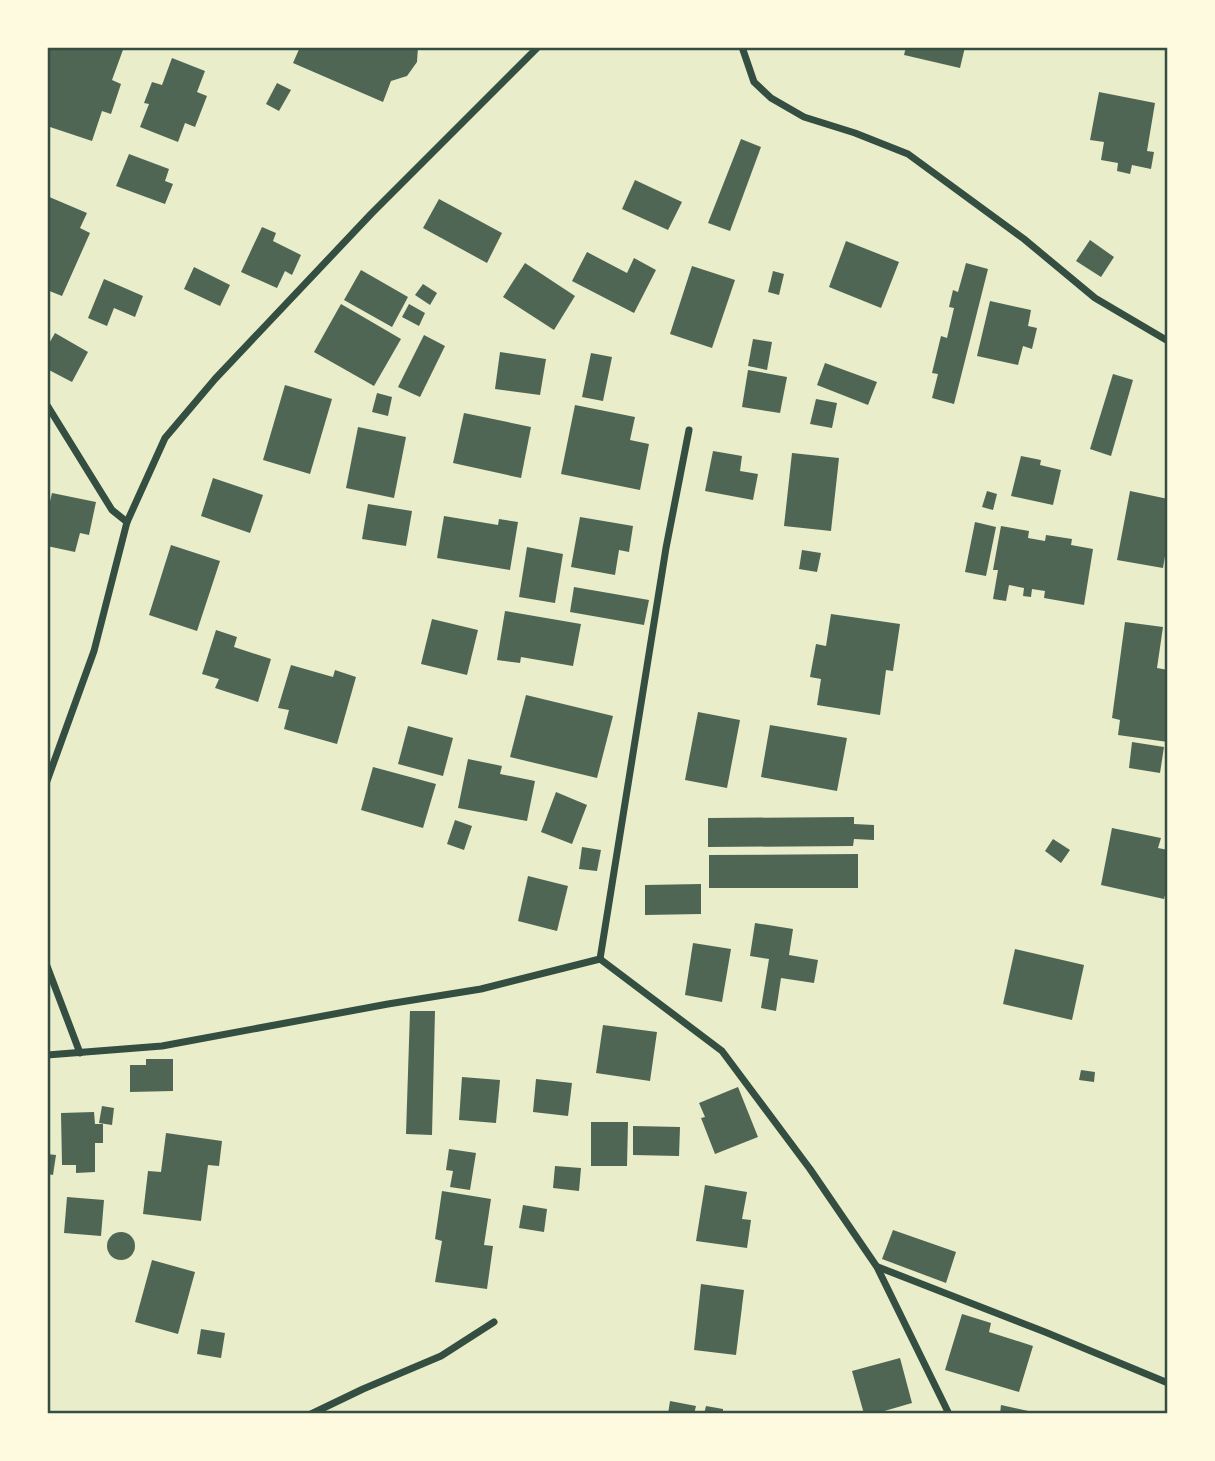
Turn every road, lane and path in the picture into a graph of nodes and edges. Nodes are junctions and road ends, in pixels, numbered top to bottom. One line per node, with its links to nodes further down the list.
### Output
1 (538, 47): 6 (street)
2 (742, 47): 3 (street)
3 (1168, 341)
4 (47, 405): 6 (street)
5 (689, 430): 9 (street)
6 (127, 522): 7 (street)
7 (49, 768): 8 (street)
8 (47, 781)
9 (600, 959): 11 (street); 13 (street)
10 (47, 966): 11 (street)
11 (80, 1053): 12 (street)
12 (47, 1055)
13 (877, 1267): 15 (street); 17 (street)
14 (494, 1322): 16 (street)
15 (1168, 1383)
16 (311, 1414)
17 (949, 1414)

